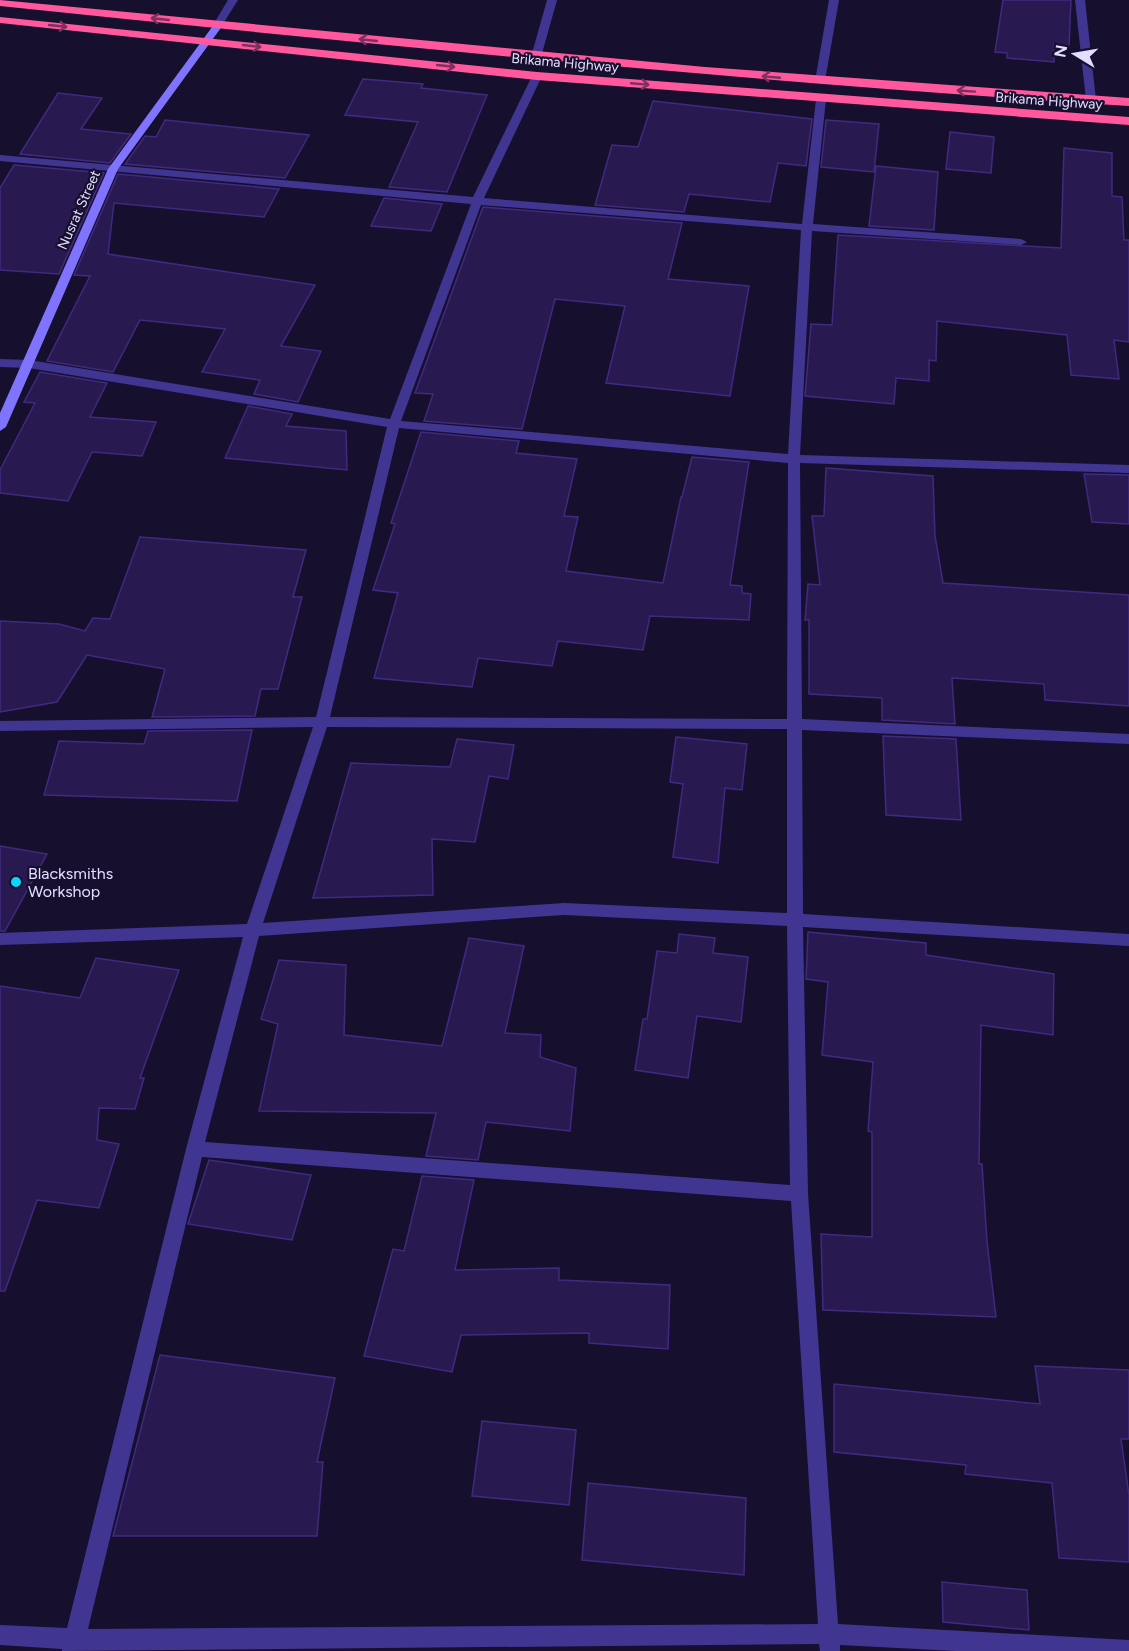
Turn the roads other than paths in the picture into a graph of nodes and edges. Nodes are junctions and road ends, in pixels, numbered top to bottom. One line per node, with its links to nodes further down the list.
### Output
1 (233, 0): 7 (street)
2 (552, 0): 9 (street)
3 (834, 0): 11 (street)
4 (1080, 0): 13 (street)
5 (0, 3): 7 (highway, Brikama Highway, one-way to 5)
6 (0, 20): 8 (highway, Brikama Highway, one-way to 8)
7 (218, 25): 8 (street, Nusrat Street); 9 (highway, Brikama Highway, one-way to 7)
8 (209, 41): 10 (highway, Brikama Highway, one-way to 10); 17 (street, Nusrat Street)
9 (536, 57): 11 (highway, Brikama Highway, one-way to 9)
10 (537, 76): 12 (highway, Brikama Highway, one-way to 12); 18 (street)
11 (820, 81): 13 (highway, Brikama Highway, one-way to 11)
12 (820, 99): 15 (highway, Brikama Highway); 19 (street)
13 (1091, 100): 14 (highway, Brikama Highway)
14 (1129, 102)
15 (1129, 121)
16 (0, 158): 17 (street)
17 (113, 169): 18 (street); 22 (street, Nusrat Street)
18 (477, 201): 19 (street); 23 (street)
19 (807, 227): 20 (street); 25 (street)
20 (1021, 242)
21 (0, 363): 22 (street)
22 (28, 364): 23 (street); 24 (street, Nusrat Street)
23 (394, 424): 25 (street); 27 (street)
24 (0, 427)
25 (794, 459): 26 (street); 28 (street)
26 (1129, 469)
27 (322, 722): 28 (street); 29 (street); 32 (street)
28 (795, 724): 30 (street); 31 (street)
29 (0, 726)
30 (1129, 740)
31 (795, 920): 32 (street); 34 (street); 36 (street)
32 (253, 930): 33 (street); 35 (street)
33 (0, 939)
34 (1129, 940)
35 (195, 1149): 36 (street); 39 (street)
36 (800, 1194): 38 (street)
37 (0, 1635): 39 (street)
38 (830, 1643): 39 (street); 40 (street)
39 (73, 1645)
40 (1129, 1650)

